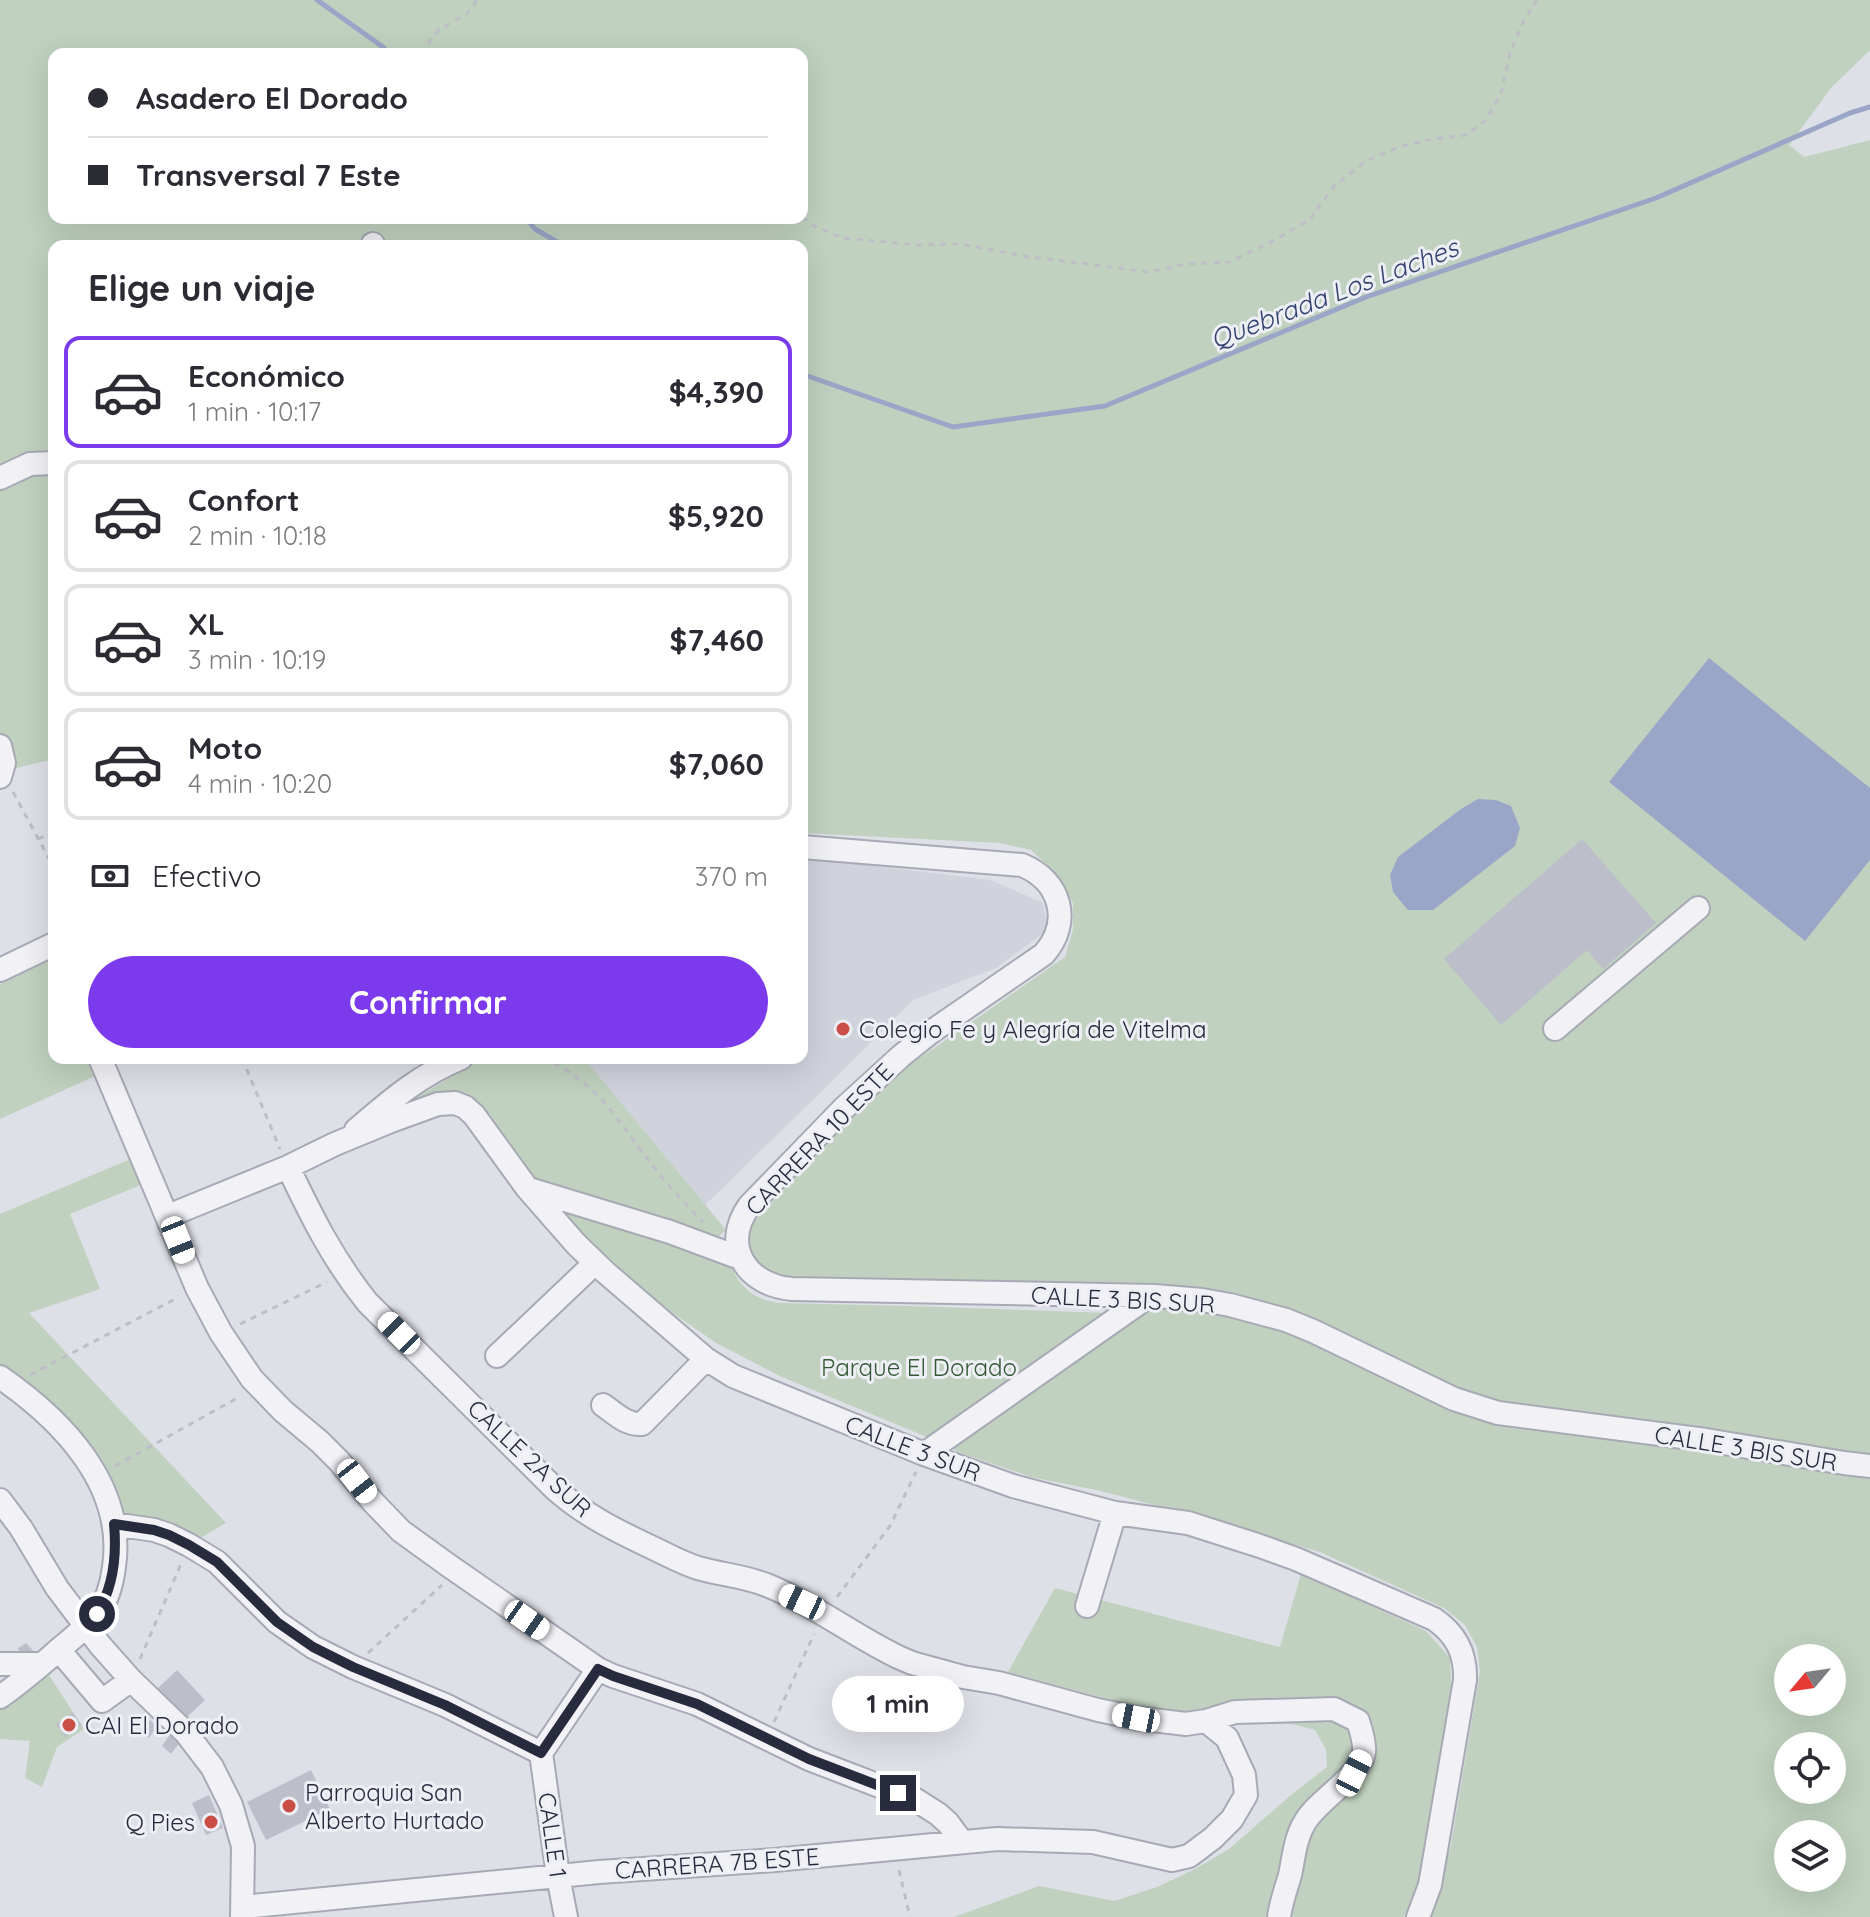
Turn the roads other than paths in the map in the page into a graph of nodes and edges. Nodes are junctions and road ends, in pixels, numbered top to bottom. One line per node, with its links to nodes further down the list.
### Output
1 (48, 463): 2 (street)
2 (0, 478)
3 (0, 746): 4 (street)
4 (1, 774)
5 (808, 847): 16 (street, CARRERA 10 ESTE)
6 (1698, 908): 9 (street)
7 (48, 947): 8 (street)
8 (0, 970)
9 (1555, 1029)
10 (103, 1064): 15 (street)
11 (448, 1064): 12 (street)
12 (335, 1144): 13 (street); 14 (street, CALLE 3 SUR)
13 (288, 1167): 15 (street); 35 (street, CALLE 2A SUR)
14 (527, 1188): 16 (street); 17 (street, CALLE 3 SUR)
15 (168, 1216): 32 (street)
16 (740, 1258): 18 (street, CALLE 3 BIS SUR)
17 (595, 1263): 19 (street); 20 (street, CALLE 3 SUR)
18 (1149, 1296): 23 (street); 24 (street, CALLE 3 BIS SUR)
19 (497, 1356)
20 (706, 1359): 22 (street); 23 (street, CALLE 3 SUR)
21 (5, 1381): 27 (street)
22 (603, 1405)
23 (924, 1454): 26 (street, CALLE 3 SUR)
24 (1870, 1466)
25 (0, 1500): 29 (street)
26 (1115, 1513): 28 (street); 42 (street, CALLE 3 SUR)
27 (114, 1524): 29 (street); 36 (street)
28 (1087, 1606)
29 (86, 1627): 30 (street); 33 (street)
30 (50, 1657): 31 (street); 33 (street); 34 (street)
31 (0, 1664)
32 (598, 1669): 36 (street); 37 (street)
33 (131, 1680): 39 (street)
34 (0, 1697)
35 (1206, 1721): 37 (street, CARRERA 7B ESTE); 41 (street, CALLE 2A SUR)
36 (541, 1753): 38 (street, CALLE 1)
37 (962, 1842): 38 (street, CARRERA 7B ESTE)
38 (558, 1876): 39 (street, CARRERA 7B ESTE); 40 (street, CALLE 1)
39 (243, 1912)
40 (566, 1917)
41 (1279, 1917)
42 (1418, 1917)

